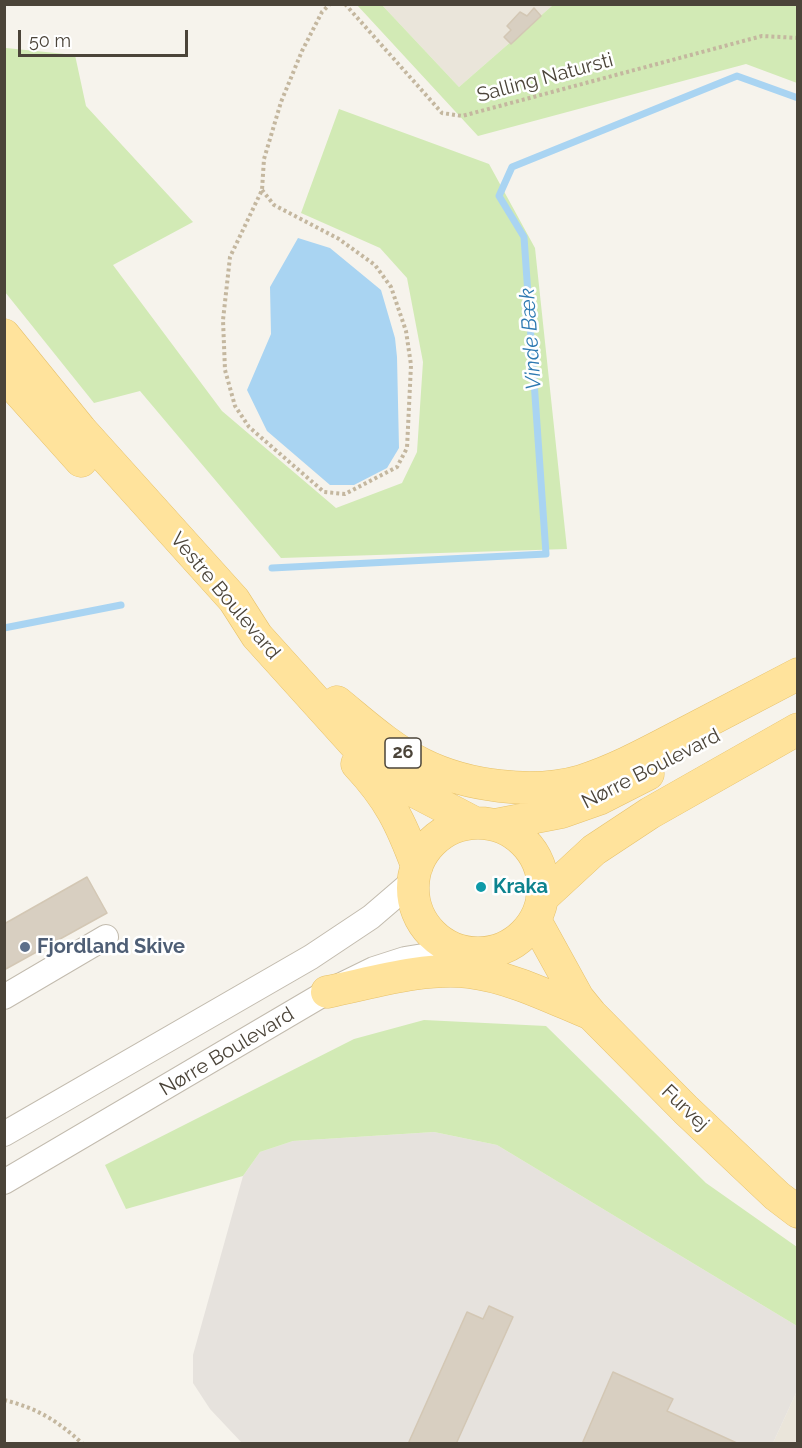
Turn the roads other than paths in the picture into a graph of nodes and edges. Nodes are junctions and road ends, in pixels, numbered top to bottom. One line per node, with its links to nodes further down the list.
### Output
1 (4, 335): 3 (main road, Vestre Boulevard / 26)
2 (4, 375): 8 (main road, Vestre Boulevard / 26)
3 (234, 600): 4 (main road, 26); 7 (main road, Vestre Boulevard / 26)
4 (798, 674)
5 (798, 690): 7 (main road, Nørre Boulevard)
6 (798, 729): 9 (main road, Nørre Boulevard)
7 (485, 824): 8 (main road); 9 (main road, 26)
8 (415, 874): 11 (main road, 26); 15 (street, Nørre Boulevard)
9 (538, 909): 11 (main road); 14 (main road, Furvej)
10 (106, 937): 13 (street)
11 (472, 952): 12 (street, Nørre Boulevard); 14 (main road, Furvej)
12 (327, 992): 14 (main road); 16 (street, Nørre Boulevard)
13 (4, 997)
14 (584, 1006): 17 (main road, Furvej)
15 (4, 1134)
16 (4, 1182)
17 (798, 1212)

